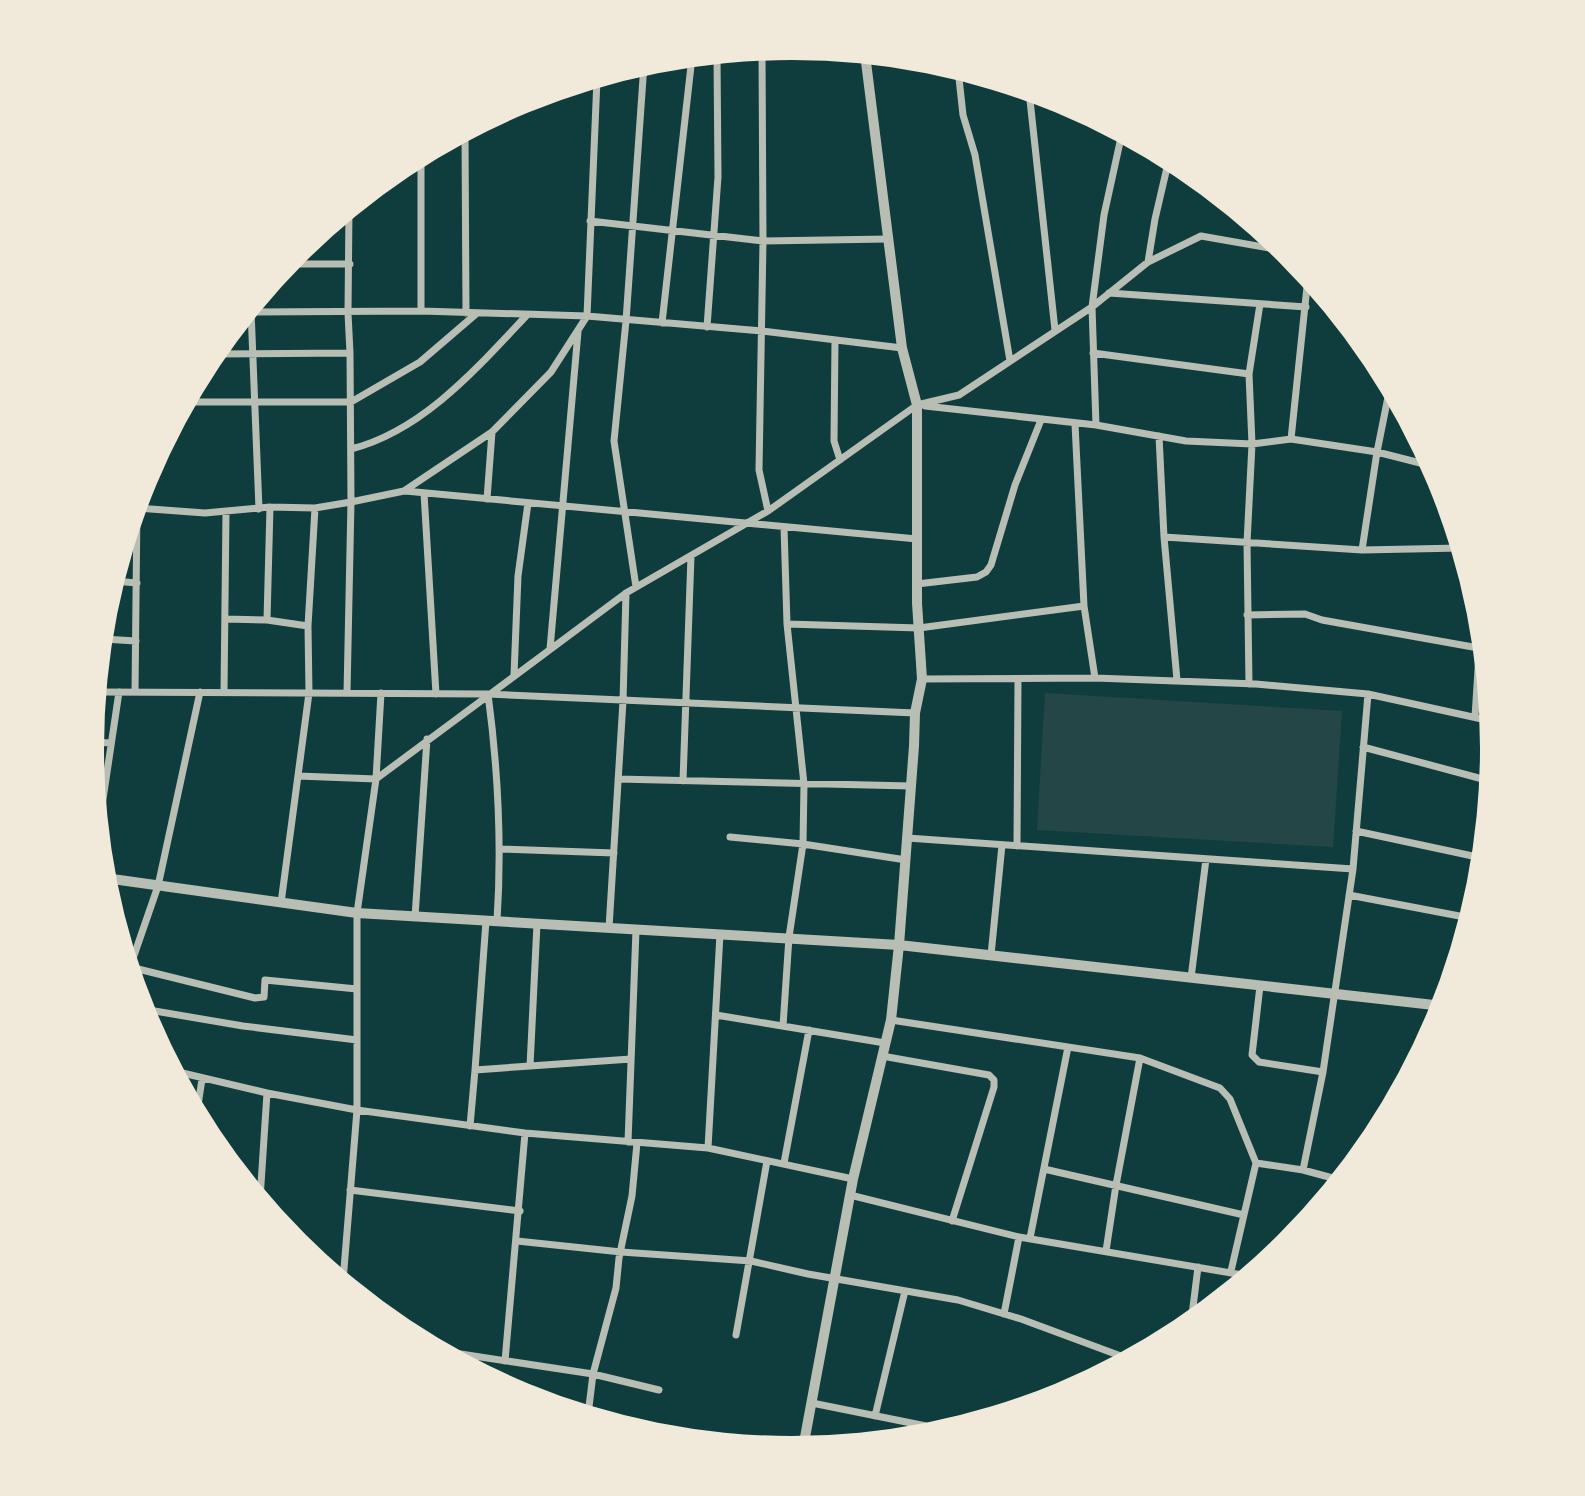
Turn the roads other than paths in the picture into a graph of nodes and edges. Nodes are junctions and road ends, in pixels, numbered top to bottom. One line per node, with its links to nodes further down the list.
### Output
1 (762, 61): 19 (street)
2 (717, 64): 17 (street)
3 (866, 64): 18 (street)
4 (691, 67): 16 (street)
5 (643, 76): 15 (street)
6 (959, 80): 49 (street)
7 (597, 88): 13 (street)
8 (1030, 102): 41 (street)
9 (465, 143): 32 (street)
10 (1120, 143): 27 (street)
11 (421, 169): 30 (street)
12 (1167, 171): 21 (street)
13 (590, 221): 15 (street); 35 (street)
14 (348, 223): 23 (street)
15 (632, 228): 16 (street); 36 (street)
16 (674, 232): 17 (street); 38 (street)
17 (713, 236): 19 (street); 39 (street)
18 (888, 239): 19 (street); 44 (street)
19 (763, 241): 42 (street)
20 (1264, 247): 21 (street)
21 (1149, 262): 25 (street)
22 (303, 264): 23 (street)
23 (350, 264): 31 (street)
24 (1307, 291): 28 (street)
25 (1109, 293): 26 (street); 27 (street)
26 (1259, 304): 28 (street); 50 (street)
27 (1092, 307): 41 (street); 46 (street)
28 (1306, 307): 61 (street)
29 (261, 311): 31 (street)
30 (421, 311): 31 (street); 32 (street)
31 (348, 313): 45 (street)
32 (466, 313): 33 (street)
33 (476, 314): 34 (street); 51 (street)
34 (527, 315): 35 (street); 63 (street)
35 (587, 316): 36 (street); 40 (street)
36 (626, 321): 38 (street); 79 (street)
37 (251, 323): 48 (street)
38 (662, 323): 39 (street)
39 (707, 327): 42 (street)
40 (578, 329): 59 (street); 72 (street)
41 (1055, 330): 49 (street)
42 (762, 331): 43 (street); 77 (street)
43 (835, 340): 44 (street); 65 (street)
44 (902, 348): 55 (street)
45 (350, 353): 48 (street); 51 (street)
46 (1093, 353): 50 (street); 58 (street)
47 (228, 354): 48 (street)
48 (253, 354): 54 (street)
49 (1010, 361): 55 (street)
50 (1249, 374): 62 (street)
51 (351, 401): 54 (street); 63 (street)
52 (1387, 401): 64 (street)
53 (197, 402): 54 (street)
54 (254, 402): 76 (street)
55 (917, 405): 56 (street); 65 (street); 83 (street)
56 (1041, 419): 57 (street); 91 (street)
57 (1075, 424): 58 (street); 94 (street)
58 (1096, 425): 60 (street)
59 (492, 432): 67 (street); 69 (street)
60 (1159, 436): 62 (street); 82 (street)
61 (1291, 439): 62 (street); 64 (street)
62 (1252, 444): 85 (street)
63 (351, 449): 70 (street)
64 (1377, 452): 66 (street); 87 (street)
65 (840, 460): 77 (street)
66 (1419, 463)
67 (404, 491): 68 (street); 70 (street)
68 (424, 493): 69 (street); 120 (street)
69 (487, 499): 71 (street)
70 (351, 502): 75 (street); 118 (street)
71 (528, 503): 72 (street); 105 (street)
72 (564, 506): 79 (street); 104 (street)
73 (270, 507): 75 (street); 76 (street); 97 (street)
74 (148, 508): 78 (street)
75 (315, 508): 99 (street)
76 (259, 509): 78 (street)
77 (768, 511): 80 (street)
78 (226, 512): 96 (street)
79 (625, 512): 80 (street); 92 (street)
80 (748, 524): 81 (street); 88 (street)
81 (784, 527): 83 (street); 98 (street)
82 (1164, 537): 85 (street); 109 (street)
83 (917, 538): 91 (street)
84 (137, 541): 90 (street)
85 (1247, 542): 87 (street); 95 (street)
86 (1451, 548): 87 (street)
87 (1362, 550)
88 (691, 556): 92 (street); 124 (street)
89 (124, 582): 90 (street)
90 (136, 583): 102 (street)
91 (917, 584): 100 (street)
92 (636, 587): 93 (street)
93 (625, 593): 104 (street); 123 (street)
94 (1084, 606): 100 (street); 106 (street)
95 (1247, 615): 103 (street); 110 (street)
96 (225, 619): 97 (street); 116 (street)
97 (267, 620): 99 (street)
98 (787, 624): 100 (street); 125 (street)
99 (308, 626): 117 (street)
100 (919, 628): 107 (street)
101 (113, 640): 102 (street)
102 (136, 641): 114 (street)
103 (1473, 648)
104 (550, 649): 105 (street)
105 (514, 676): 121 (street)
106 (1095, 678): 108 (street); 109 (street)
107 (922, 680): 108 (street); 126 (street)
108 (1018, 680): 147 (street)
109 (1177, 680): 110 (street)
110 (1249, 684): 122 (street)
111 (1478, 684): 127 (street)
112 (106, 692): 113 (street)
113 (118, 692): 114 (street); 131 (street)
114 (135, 692): 115 (street)
115 (200, 692): 116 (street); 155 (street)
116 (223, 692): 117 (street)
117 (309, 693): 118 (street); 133 (street)
118 (347, 693): 119 (street)
119 (381, 693): 120 (street); 136 (street)
120 (436, 694): 121 (street)
121 (488, 694): 123 (street); 129 (street); 148 (street)
122 (1368, 694): 127 (street); 132 (street)
123 (623, 701): 124 (street); 137 (street)
124 (685, 703): 125 (street); 138 (street)
125 (797, 708): 126 (street); 139 (street)
126 (915, 713): 141 (street)
127 (1475, 717): 128 (street)
128 (1480, 718)
129 (427, 739): 136 (street); 160 (street)
130 (104, 743): 131 (street)
131 (111, 744): 134 (street)
132 (1363, 747): 135 (street); 142 (street)
133 (298, 775): 136 (street); 157 (street)
134 (106, 777): 140 (street)
135 (1480, 778)
136 (376, 779): 158 (street)
137 (618, 779): 138 (street); 149 (street)
138 (683, 781): 139 (street)
139 (804, 784): 141 (street); 145 (street)
140 (105, 785)
141 (911, 786): 144 (street)
142 (1356, 831): 150 (street); 153 (street)
143 (730, 837): 145 (street)
144 (907, 838): 146 (street); 152 (street)
145 (803, 844): 152 (street); 166 (street)
146 (1002, 845): 147 (street); 169 (street)
147 (1017, 846): 151 (street)
148 (500, 849): 149 (street); 161 (street)
149 (614, 852): 163 (street)
150 (1472, 856)
151 (1206, 859): 153 (street); 171 (street)
152 (905, 860): 167 (street)
153 (1353, 869): 156 (street)
154 (117, 880): 155 (street)
155 (158, 886): 157 (street); 168 (street)
156 (1349, 895): 159 (street); 174 (street)
157 (281, 903): 158 (street)
158 (357, 913): 160 (street); 173 (street)
159 (1460, 916)
160 (415, 917): 161 (street)
161 (491, 921): 162 (street); 188 (street)
162 (537, 924): 163 (street); 187 (street)
163 (609, 928): 164 (street)
164 (636, 930): 165 (street); 186 (street)
165 (720, 934): 166 (street); 177 (street)
166 (789, 937): 167 (street); 179 (street)
167 (899, 945): 169 (street); 178 (street)
168 (135, 952)
169 (991, 955): 171 (street)
170 (141, 970): 173 (street)
171 (1191, 978): 172 (street)
172 (1260, 986): 174 (street); 189 (street)
173 (357, 989): 181 (street)
174 (1334, 994): 175 (street); 189 (street)
175 (1431, 1005)
176 (156, 1011): 181 (street)
177 (716, 1014): 179 (street); 199 (street)
178 (891, 1020): 182 (street); 183 (street)
179 (783, 1026): 180 (street)
180 (809, 1030): 182 (street); 201 (street)
181 (357, 1040): 194 (street)
182 (885, 1043): 184 (street)
183 (1068, 1047): 185 (street); 203 (street)
184 (882, 1056): 206 (street); 213 (street)
185 (1140, 1058): 202 (street); 208 (street)
186 (631, 1059): 187 (street); 197 (street)
187 (530, 1066): 188 (street)
188 (475, 1070): 195 (street)
189 (1323, 1072): 204 (street)
190 (187, 1075): 191 (street)
191 (202, 1079): 192 (street); 193 (street)
192 (267, 1093): 194 (street); 207 (street)
193 (199, 1097)
194 (357, 1110): 195 (street); 209 (street)
195 (470, 1125): 196 (street)
196 (525, 1133): 197 (street); 211 (street)
197 (628, 1142): 198 (street)
198 (638, 1143): 199 (street); 218 (street)
199 (708, 1148): 200 (street)
200 (767, 1161): 201 (street); 219 (street)
201 (784, 1163): 206 (street)
202 (1256, 1163): 204 (street); 212 (street)
203 (1044, 1169): 208 (street); 215 (street)
204 (1303, 1170): 205 (street)
205 (1330, 1177)
206 (853, 1179): 210 (street)
207 (261, 1185)
208 (1116, 1185): 212 (street); 217 (street)
209 (350, 1190): 211 (street); 221 (street)
210 (850, 1195): 213 (street); 224 (street)
211 (520, 1211): 216 (street)
212 (1244, 1215): 222 (street)
213 (952, 1221): 214 (street)
214 (1019, 1237): 215 (street); 227 (street)
215 (1030, 1238): 217 (street)
216 (517, 1241): 218 (street); 231 (street)
217 (1106, 1251): 220 (street)
218 (621, 1252): 219 (street); 232 (street)
219 (751, 1261): 224 (street); 228 (street)
220 (1198, 1267): 222 (street); 226 (street)
221 (344, 1270)
222 (1231, 1271): 223 (street)
223 (1238, 1273)
224 (835, 1278): 225 (street); 234 (street)
225 (905, 1291): 227 (street); 236 (street)
226 (1193, 1307)
227 (1004, 1314): 229 (street)
228 (736, 1335)
229 (1117, 1355)
230 (470, 1356): 231 (street)
231 (505, 1361): 232 (street)
232 (593, 1374): 233 (street); 235 (street)
233 (659, 1390)
234 (812, 1403): 236 (street); 238 (street)
235 (589, 1405)
236 (875, 1416): 237 (street)
237 (918, 1425)
238 (805, 1436)

